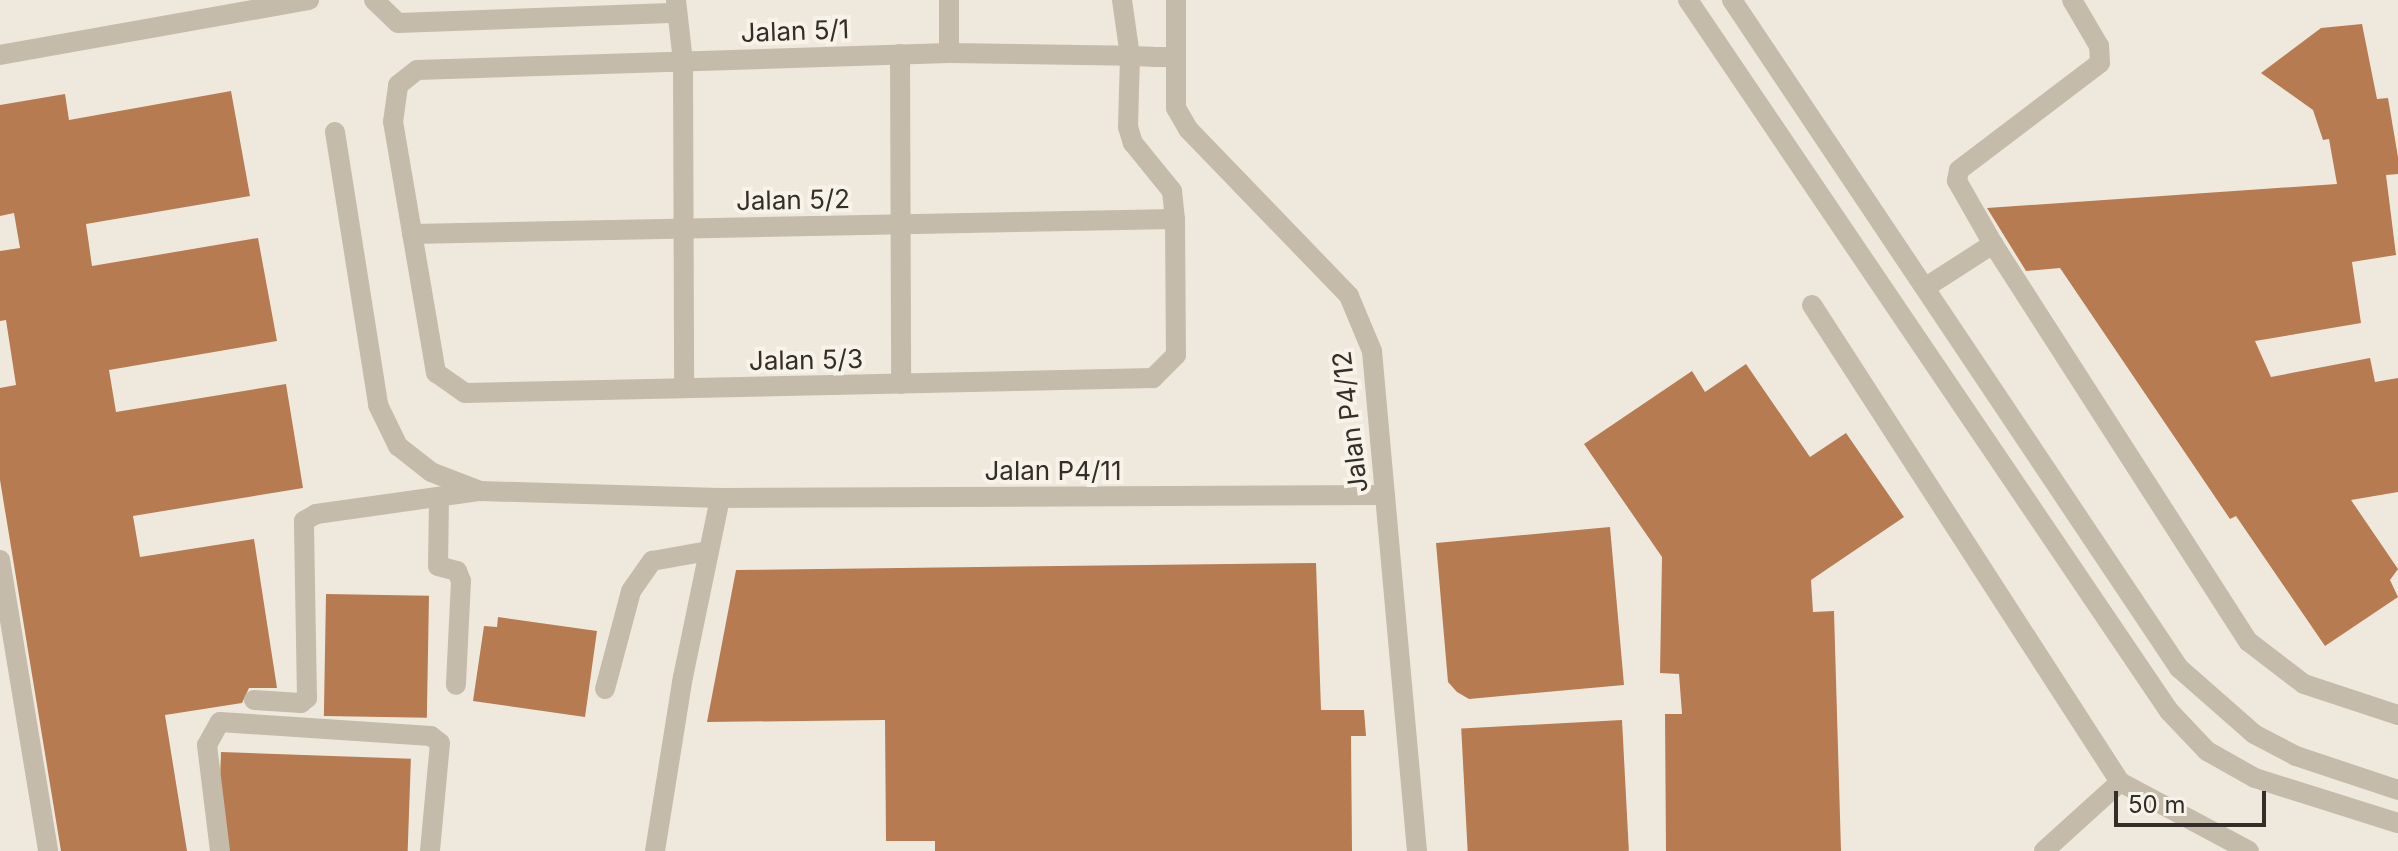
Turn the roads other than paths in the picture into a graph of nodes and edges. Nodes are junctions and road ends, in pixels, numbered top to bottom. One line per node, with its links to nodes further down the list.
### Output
1 (309, 0): 12 (street)
2 (374, 0): 9 (street)
3 (949, 0): 10 (street)
4 (1122, 0): 13 (street, Jalan 5/3)
5 (1176, 0): 14 (street, Jalan P4/12)
6 (1688, 0): 39 (street)
7 (1732, 0): 23 (street)
8 (2072, 0): 22 (street)
9 (677, 7): 15 (street)
10 (949, 53): 11 (street, Jalan 5/1); 13 (street, Jalan 5/1)
11 (900, 54): 15 (street, Jalan 5/1); 19 (street)
12 (0, 55)
13 (1130, 56): 14 (street, Jalan 5/1); 18 (street, Jalan 5/3)
14 (1174, 57): 28 (street, Jalan P4/12)
15 (683, 61): 16 (street, Jalan 5/1); 20 (street)
16 (417, 70): 21 (street, Jalan 5/3)
17 (335, 132): 27 (street)
18 (1175, 219): 19 (street, Jalan 5/2); 25 (street, Jalan 5/3)
19 (900, 223): 20 (street, Jalan 5/2); 25 (street)
20 (680, 229): 21 (street, Jalan 5/2); 26 (street)
21 (412, 234): 26 (street, Jalan 5/3)
22 (1993, 244): 23 (street); 36 (street)
23 (1926, 287): 38 (street)
24 (1812, 305): 37 (street)
25 (901, 384): 26 (street, Jalan 5/3)
26 (684, 388)
27 (480, 491): 29 (street); 30 (street, Jalan P4/11)
28 (1385, 495): 30 (street, Jalan P4/11); 44 (street, Jalan P4/12)
29 (439, 497): 33 (street); 35 (street)
30 (720, 498): 31 (street)
31 (708, 551): 34 (street); 43 (street)
32 (0, 560): 40 (street)
33 (456, 685)
34 (605, 689)
35 (254, 700)
36 (2398, 715)
37 (2120, 782): 45 (street); 46 (street)
38 (2398, 790)
39 (2398, 823)
40 (48, 851)
41 (220, 851): 42 (street)
42 (430, 851)
43 (655, 851)
44 (1417, 851)
45 (2044, 851)
46 (2249, 851)

